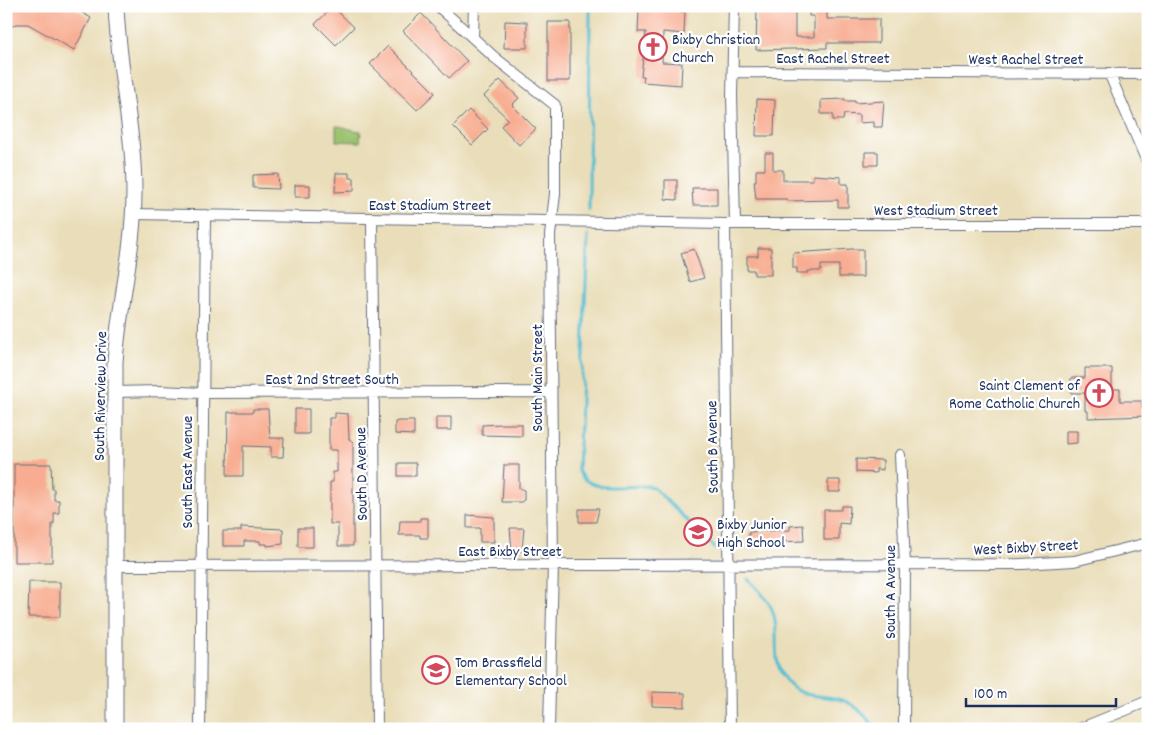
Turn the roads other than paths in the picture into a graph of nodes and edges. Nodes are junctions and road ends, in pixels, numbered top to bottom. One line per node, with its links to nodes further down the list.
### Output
1 (116, 6): 11 (street, South Riverview Drive)
2 (438, 6): 5 (street)
3 (474, 6): 5 (street)
4 (734, 6): 6 (street, South B Avenue)
5 (473, 38): 14 (street, South Main Street)
6 (733, 72): 7 (street, East Rachel Street); 15 (street, South B Avenue)
7 (904, 73): 8 (street, West Rachel Street)
8 (1109, 73): 9 (street, West Rachel Street); 10 (street)
9 (1148, 74)
10 (1148, 164)
11 (134, 214): 12 (street, East Stadium Street); 17 (street, South Riverview Drive)
12 (205, 215): 13 (street, East Stadium Street); 20 (street, South East Avenue)
13 (372, 219): 14 (street, East Stadium Street); 18 (street, South D Avenue)
14 (552, 220): 15 (street, East Stadium Street); 19 (street, South Main Street)
15 (730, 224): 16 (street, West Stadium Street); 24 (street, South B Avenue)
16 (1148, 224)
17 (114, 392): 20 (street, East 2nd Street South); 26 (street, South Riverview Drive)
18 (374, 392): 19 (street, East 2nd Street South); 20 (street, East 2nd Street South); 28 (street, South D Avenue)
19 (551, 392): 23 (street, South Main Street)
20 (202, 393): 27 (street, South East Avenue)
21 (900, 455): 25 (street, South A Avenue)
22 (1148, 543): 25 (street, West Bixby Street)
23 (554, 565): 24 (street, East Bixby Street); 28 (street, East Bixby Street); 33 (street, South Main Street)
24 (729, 565): 25 (street, East Bixby Street); 34 (street, South B Avenue)
25 (904, 565): 35 (street, South A Avenue)
26 (116, 566): 27 (street, East Bixby Street); 30 (street, South Riverview Drive)
27 (201, 566): 28 (street, East Bixby Street); 31 (street, South East Avenue)
28 (377, 566): 32 (street, South D Avenue)
29 (1148, 701): 36 (street)
30 (115, 729)
31 (200, 729)
32 (377, 729)
33 (549, 729)
34 (730, 729)
35 (904, 729)
36 (1079, 729)

